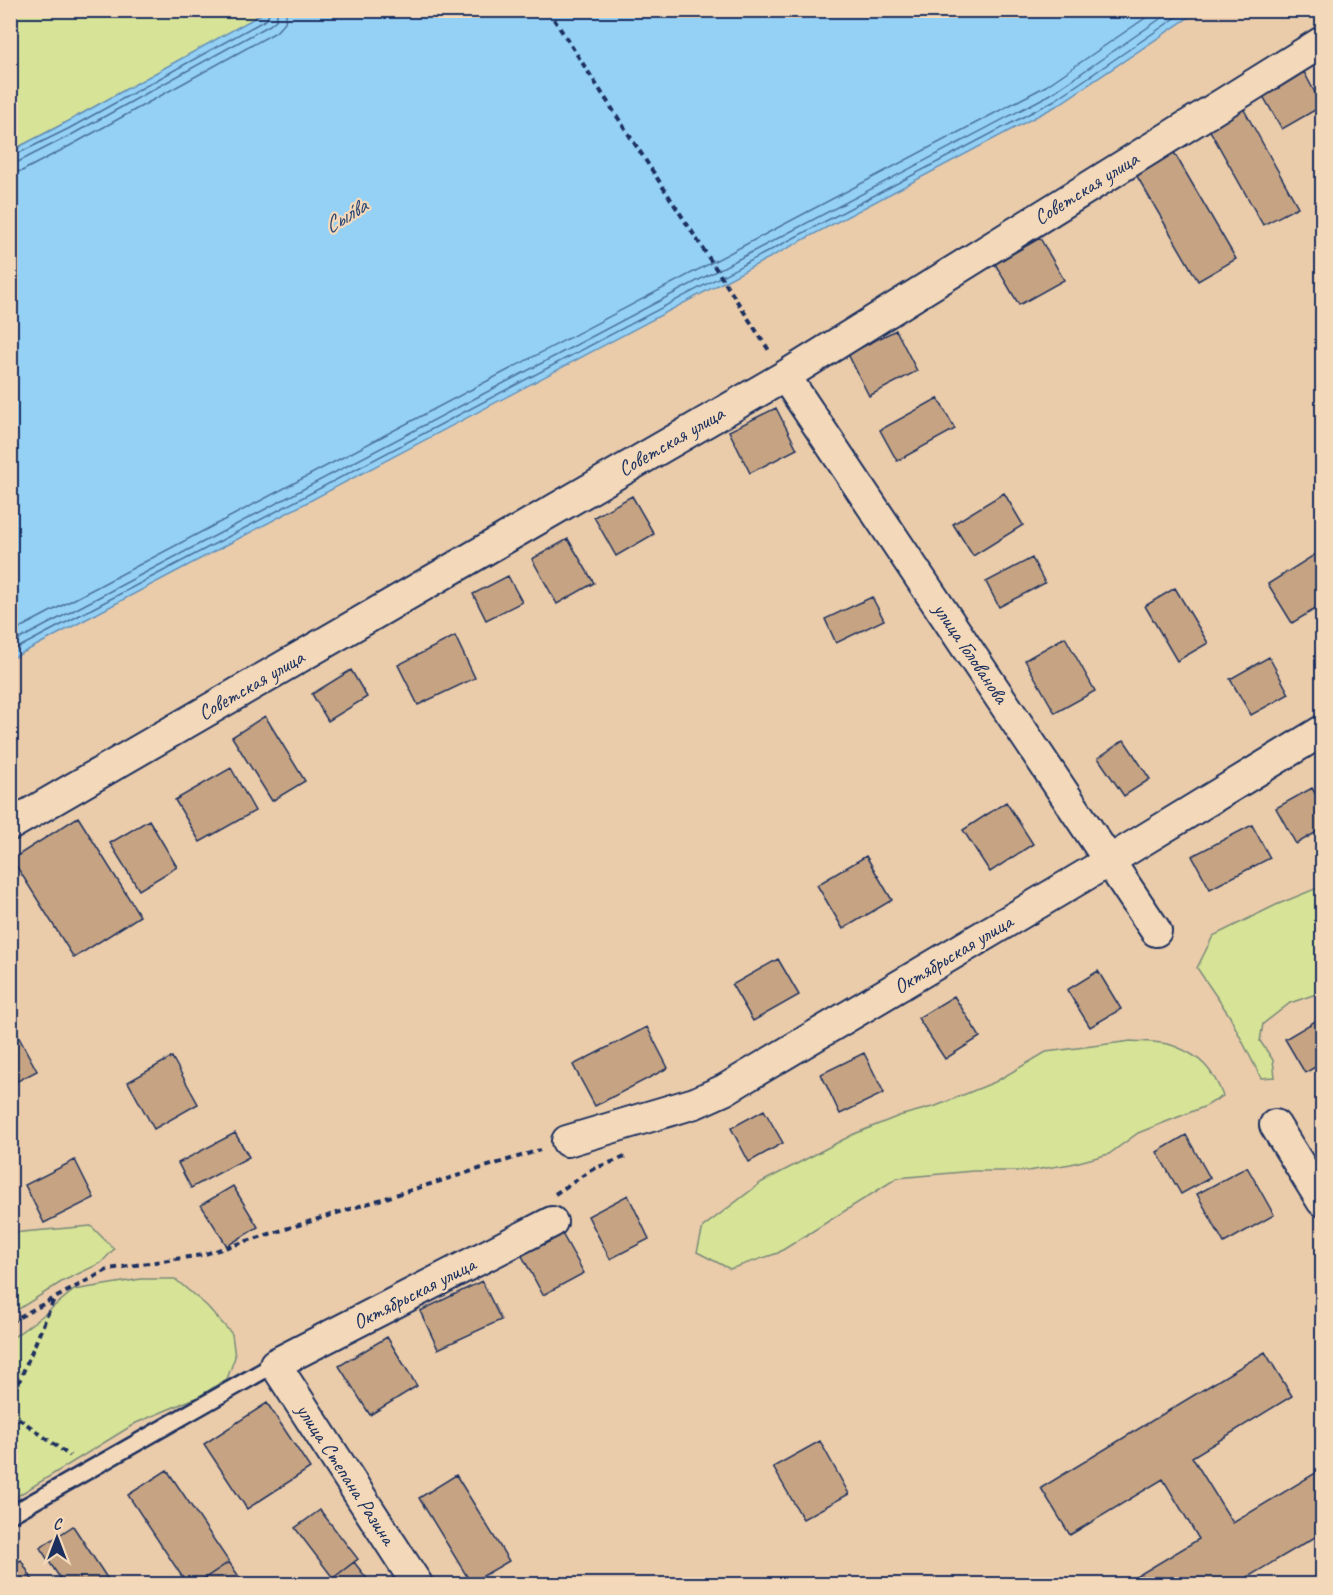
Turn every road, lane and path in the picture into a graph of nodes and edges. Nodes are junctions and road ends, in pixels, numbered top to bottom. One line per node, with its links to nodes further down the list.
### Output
1 (548, 10): 3 (path)
2 (1323, 42): 3 (street, Советская улица)
3 (777, 364): 5 (street, Советская улица); 6 (street, улица Голованова)
4 (1323, 731): 6 (street, Октябрьская улица)
5 (10, 825)
6 (1109, 861): 7 (street, улица Голованова); 9 (street, Октябрьская улица)
7 (1156, 931)
8 (1275, 1125): 11 (street)
9 (567, 1141): 13 (path)
10 (633, 1154): 12 (path)
11 (1323, 1201)
12 (551, 1209): 15 (street, Октябрьская улица)
13 (55, 1298): 14 (path); 16 (path)
14 (10, 1322)
15 (275, 1364): 18 (lane); 20 (street, улица Степана Разина)
16 (10, 1403)
17 (10, 1412): 18 (path)
18 (89, 1470): 19 (lane)
19 (10, 1515)
20 (417, 1584)

